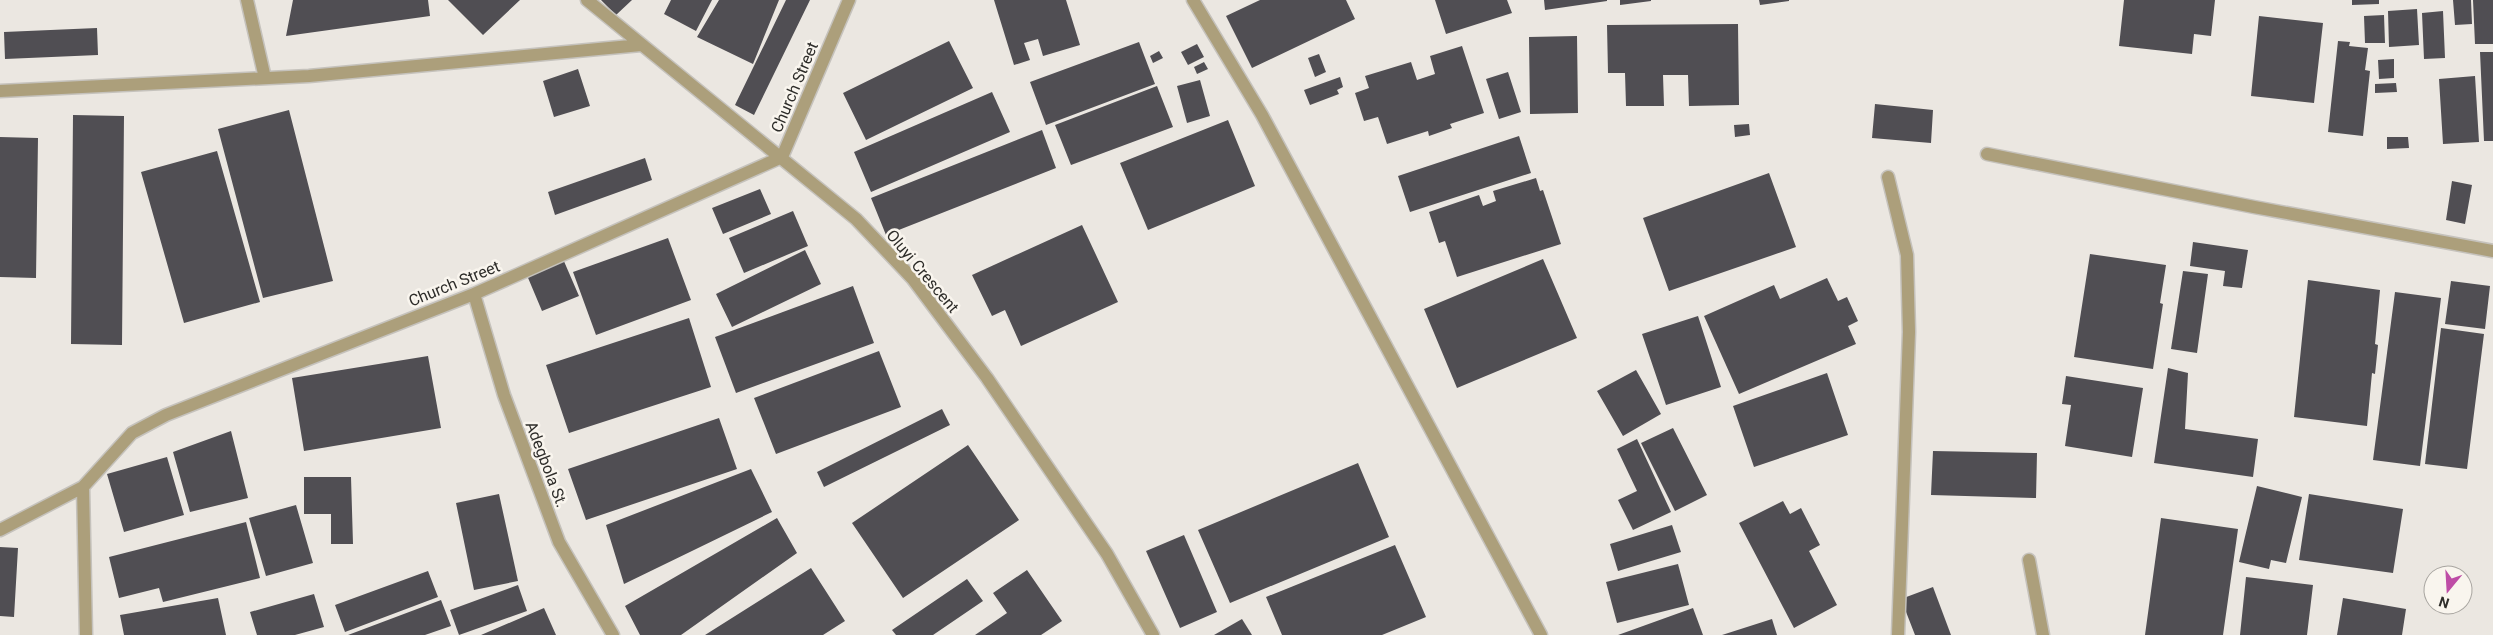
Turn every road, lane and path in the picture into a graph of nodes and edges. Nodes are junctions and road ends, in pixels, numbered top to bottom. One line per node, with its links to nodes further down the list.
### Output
1 (247, 0): 6 (street)
2 (587, 0): 5 (street, Oluyi Crescent)
3 (849, 0): 9 (street, Church Street)
4 (1193, 0): 19 (street)
5 (641, 44): 6 (street); 9 (street, Oluyi Crescent)
6 (265, 78): 7 (street)
7 (0, 91)
8 (1987, 154): 11 (street)
9 (782, 157): 12 (street, Church Street); 18 (street, Oluyi Crescent)
10 (1888, 177): 20 (street)
11 (2493, 251)
12 (474, 294): 13 (street, Church Street); 17 (street, Adegbola St.)
13 (83, 487): 14 (street, Church Street); 16 (street)
14 (0, 530)
15 (2029, 560): 21 (street)
16 (86, 635)
17 (613, 635)
18 (1153, 635)
19 (1541, 635)
20 (1898, 635)
21 (2043, 635)

